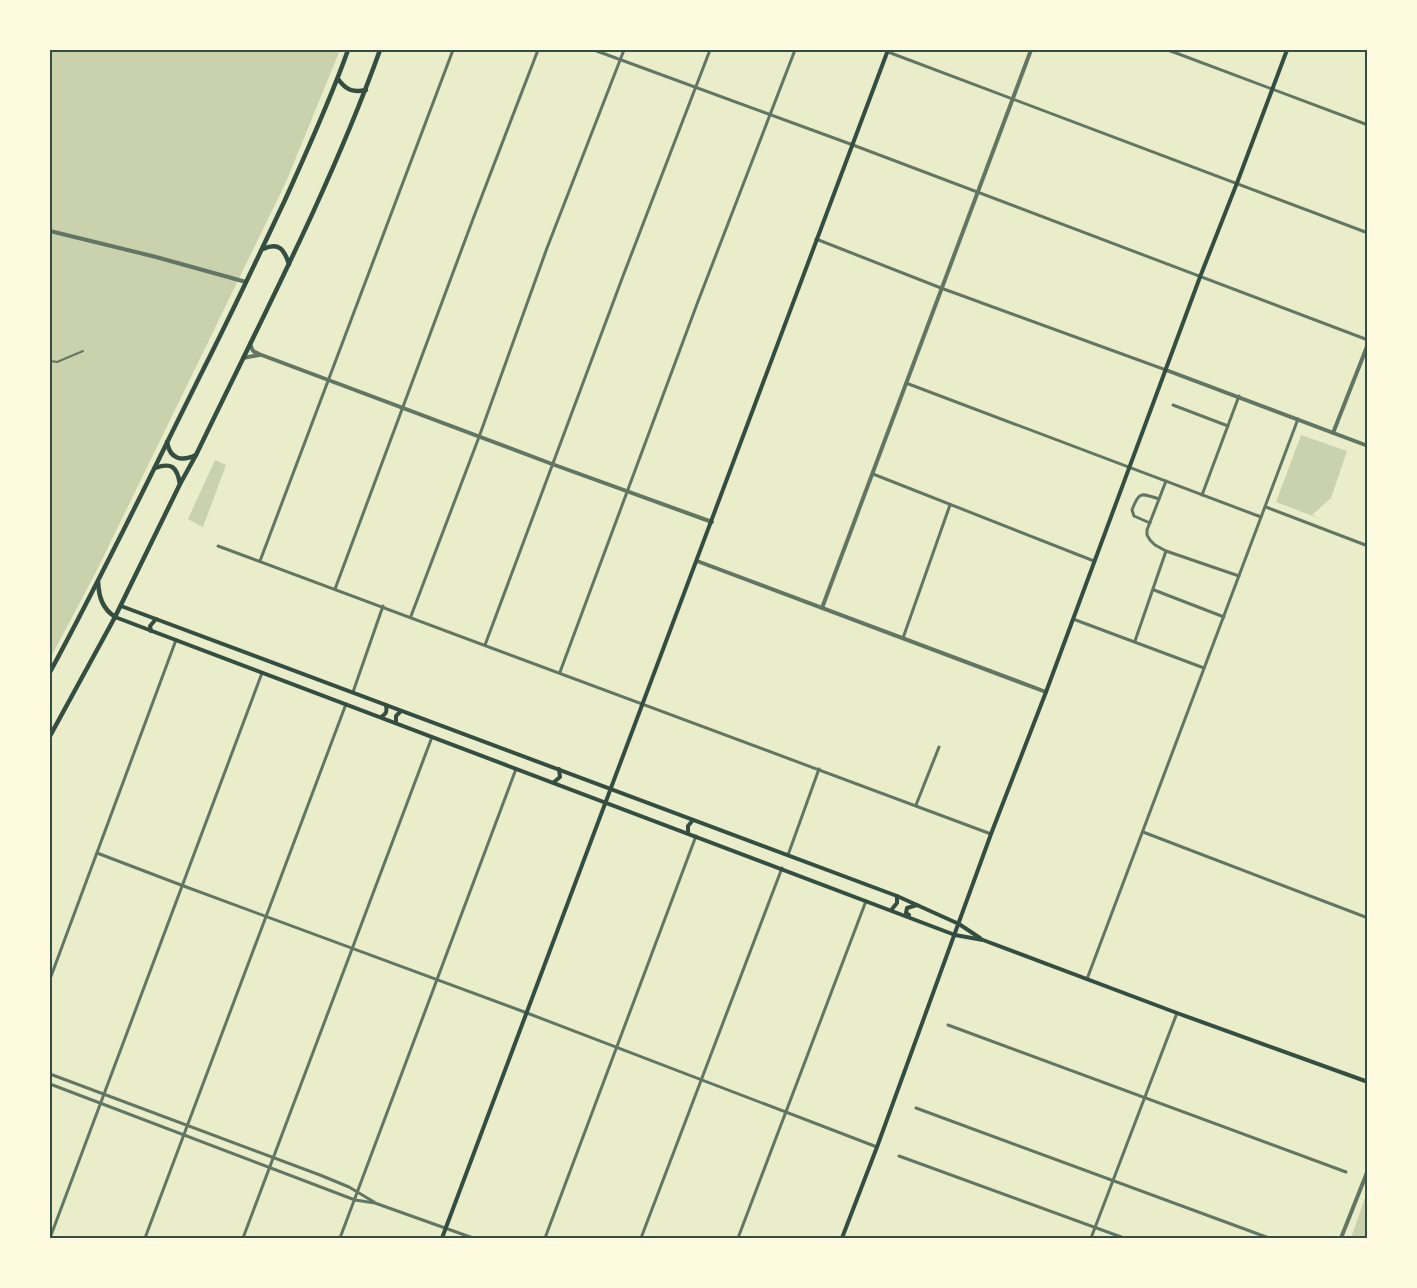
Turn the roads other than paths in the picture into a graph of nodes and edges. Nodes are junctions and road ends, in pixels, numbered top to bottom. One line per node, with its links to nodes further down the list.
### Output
1 (348, 50): 14 (highway)
2 (381, 50): 17 (highway)
3 (453, 50): 39 (street)
4 (538, 50): 43 (street)
5 (594, 50): 13 (street)
6 (624, 50): 13 (street)
7 (710, 50): 15 (street)
8 (795, 50): 19 (street)
9 (888, 50): 18 (street); 21 (main road)
10 (1031, 50): 18 (street)
11 (1168, 50): 16 (street)
12 (1287, 50): 16 (main road)
13 (620, 59): 15 (street); 47 (street)
14 (338, 79): 17 (highway); 27 (highway)
15 (696, 87): 19 (street); 51 (street)
16 (1272, 88): 20 (street); 22 (main road)
17 (366, 90): 28 (highway)
18 (1012, 99): 22 (street); 23 (street)
19 (770, 114): 21 (street); 57 (street)
20 (1368, 125)
21 (853, 145): 23 (street); 26 (main road)
22 (1237, 183): 25 (street); 29 (main road)
23 (977, 192): 29 (street); 31 (street)
24 (50, 231): 30 (street)
25 (1368, 233)
26 (816, 239): 31 (street); 63 (main road)
27 (262, 249): 28 (highway); 30 (highway)
28 (289, 264): 33 (highway)
29 (1200, 277): 32 (street); 38 (main road)
30 (247, 282): 48 (highway)
31 (942, 288): 38 (street); 40 (street)
32 (1368, 342): 46 (street)
33 (249, 344): 35 (street); 36 (highway)
34 (83, 351): 37 (street)
35 (259, 354): 36 (street); 39 (street)
36 (243, 358): 50 (highway)
37 (51, 362)
38 (1166, 370): 41 (street); 52 (main road)
39 (329, 380): 43 (street); 68 (street)
40 (906, 383): 52 (street); 54 (street)
41 (1239, 396): 44 (street); 45 (street)
42 (1173, 405): 45 (street)
43 (403, 409): 47 (street); 73 (street)
44 (1298, 420): 46 (street); 61 (street)
45 (1228, 426): 58 (street)
46 (1333, 433): 49 (street)
47 (479, 437): 51 (street); 78 (street)
48 (167, 442): 50 (highway); 53 (highway)
49 (1368, 446)
50 (196, 455): 56 (highway)
51 (552, 464): 57 (street); 87 (street)
52 (1130, 467): 55 (street); 70 (main road)
53 (155, 468): 56 (highway); 72 (highway)
54 (873, 474): 60 (street); 77 (street)
55 (1166, 481): 58 (street); 59 (street)
56 (180, 484): 75 (highway)
57 (628, 491): 63 (street); 90 (street)
58 (1202, 495): 62 (street)
59 (1159, 500): 64 (street); 64 (street)
60 (950, 505): 70 (street); 84 (street)
61 (1265, 507): 62 (street); 66 (street)
62 (1261, 517): 71 (street)
63 (712, 522): 69 (main road)
64 (1150, 523): 67 (street)
65 (218, 546): 68 (street)
66 (1368, 546)
67 (1166, 551): 71 (street); 74 (street)
68 (260, 561): 73 (street)
69 (697, 561): 77 (street); 95 (main road)
70 (1094, 561): 82 (main road)
71 (1239, 576): 80 (street)
72 (98, 582): 79 (highway); 89 (highway)
73 (335, 589): 76 (street)
74 (1154, 590): 80 (street); 86 (street)
75 (121, 606): 79 (highway); 81 (main road)
76 (384, 606): 78 (street); 92 (street)
77 (822, 608): 84 (street)
78 (411, 616): 87 (street)
79 (115, 617): 83 (main road); 100 (highway)
80 (1224, 617): 88 (street)
81 (156, 619): 83 (main road); 92 (main road)
82 (1073, 619): 86 (street); 93 (main road)
83 (151, 631): 85 (main road)
84 (903, 638): 93 (street)
85 (176, 640): 91 (main road); 115 (street)
86 (1135, 641): 88 (street)
87 (485, 645): 90 (street)
88 (1204, 668): 111 (street)
89 (50, 672)
90 (560, 672): 95 (street)
91 (262, 673): 94 (main road); 118 (street)
92 (353, 692): 96 (main road)
93 (1046, 692): 113 (main road)
94 (346, 704): 98 (main road); 123 (street)
95 (644, 704): 105 (street); 107 (main road)
96 (386, 705): 97 (main road); 98 (main road)
97 (402, 711): 99 (main road); 104 (main road)
98 (381, 717): 99 (main road)
99 (396, 723): 101 (main road)
100 (50, 736)
101 (432, 737): 103 (main road); 129 (street)
102 (939, 747): 109 (street)
103 (516, 769): 106 (main road); 132 (street)
104 (559, 769): 106 (main road); 107 (main road)
105 (819, 769): 109 (street); 116 (street)
106 (554, 783): 108 (main road)
107 (611, 788): 108 (main road); 110 (main road)
108 (606, 802): 112 (main road); 133 (main road)
109 (916, 805): 113 (street)
110 (693, 820): 112 (main road); 116 (main road)
111 (1143, 832): 125 (street); 131 (street)
112 (688, 833): 114 (main road)
113 (991, 834): 126 (main road)
114 (696, 836): 117 (main road); 136 (street)
115 (97, 853): 118 (street); 130 (street)
116 (788, 856): 119 (main road)
117 (782, 868): 120 (main road); 138 (street)
118 (182, 885): 123 (street); 141 (street)
119 (897, 896): 121 (main road); 122 (main road)
120 (866, 900): 122 (main road); 145 (street)
121 (918, 904): 124 (main road); 126 (main road)
122 (891, 910): 124 (main road)
123 (267, 917): 129 (street); 146 (street)
124 (911, 917): 127 (main road)
125 (1368, 918)
126 (959, 924): 127 (main road); 128 (main road)
127 (955, 935): 128 (main road); 148 (main road)
128 (983, 940): 131 (main road)
129 (352, 948): 132 (street); 150 (street)
130 (50, 979)
131 (1087, 979): 134 (main road)
132 (438, 981): 133 (street); 155 (street)
133 (526, 1013): 136 (street); 158 (main road)
134 (1177, 1013): 139 (main road); 142 (street)
135 (948, 1025): 142 (street)
136 (616, 1048): 138 (street); 166 (street)
137 (50, 1074): 141 (street)
138 (700, 1080): 145 (street); 167 (street)
139 (1368, 1082)
140 (50, 1084): 143 (street)
141 (104, 1094): 143 (street); 146 (street)
142 (1144, 1098): 153 (street); 154 (street)
143 (100, 1104): 147 (street); 160 (street)
144 (916, 1108): 154 (street)
145 (786, 1112): 148 (street); 168 (street)
146 (188, 1125): 147 (street); 150 (street)
147 (184, 1135): 151 (street); 161 (street)
148 (877, 1147): 169 (main road)
149 (899, 1156): 159 (street)
150 (273, 1157): 151 (street); 155 (street)
151 (270, 1167): 156 (street); 162 (street)
152 (1368, 1170): 173 (street)
153 (1346, 1172)
154 (1113, 1180): 159 (street); 172 (street)
155 (358, 1191): 156 (street); 157 (street)
156 (355, 1200): 157 (street); 163 (street)
157 (375, 1203): 158 (street)
158 (446, 1228): 164 (main road); 165 (street)
159 (1095, 1228): 170 (street); 171 (street)
160 (50, 1238)
161 (145, 1239)
162 (243, 1239)
163 (340, 1239)
164 (442, 1239)
165 (473, 1239)
166 (545, 1239)
167 (641, 1239)
168 (738, 1239)
169 (842, 1239)
170 (1091, 1239)
171 (1124, 1239)
172 (1269, 1239)
173 (1341, 1239)

